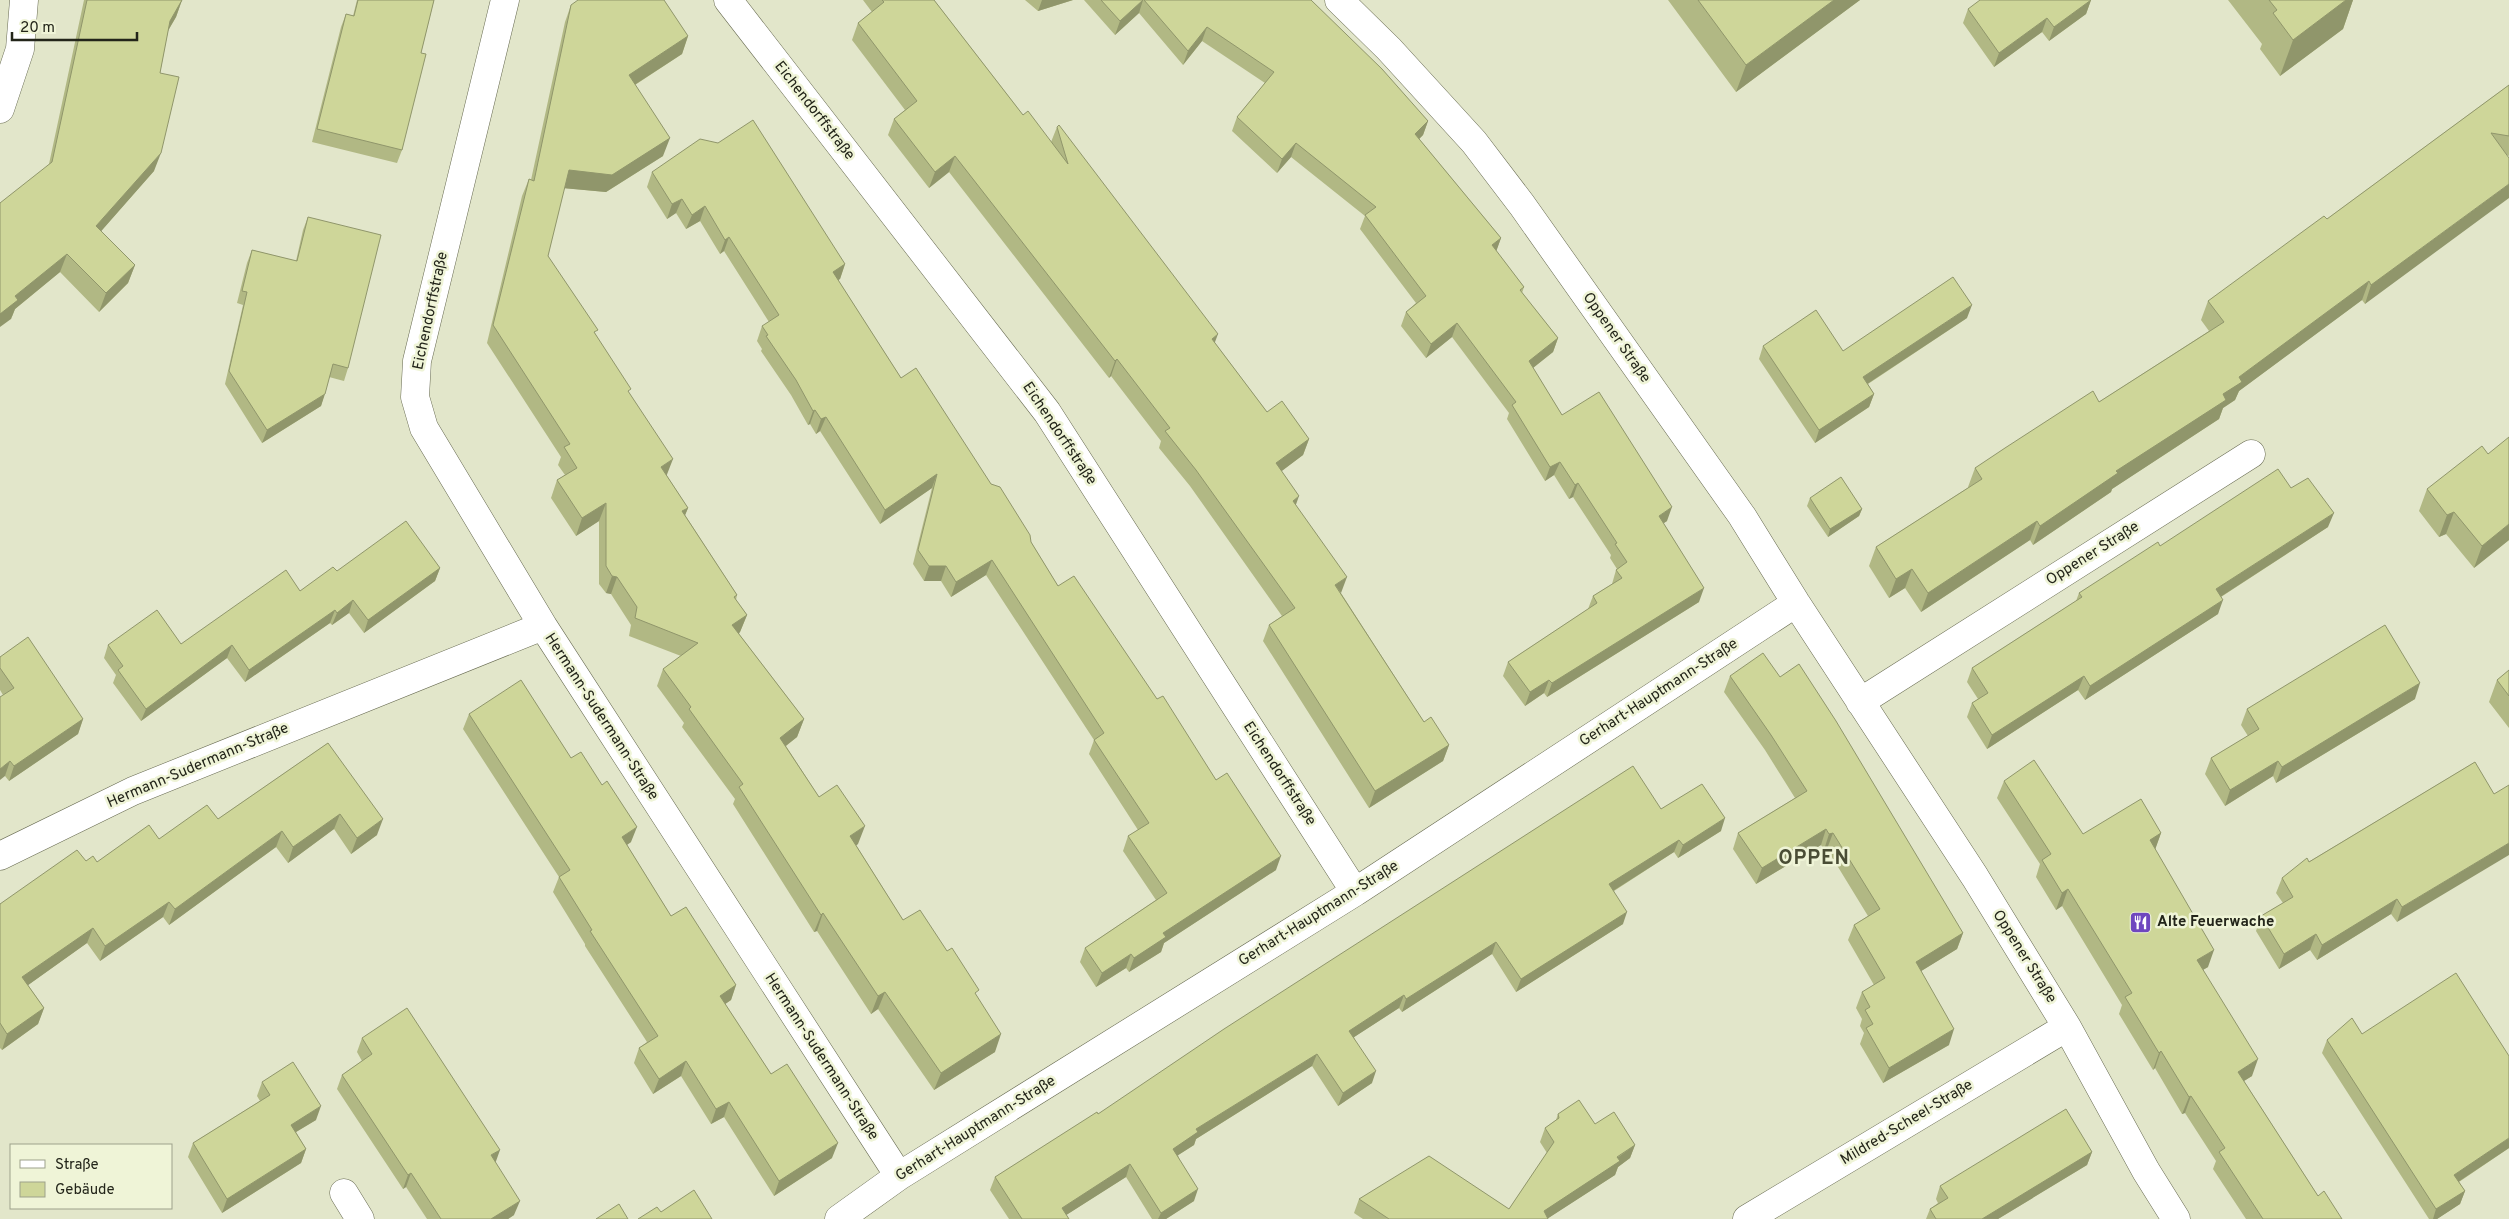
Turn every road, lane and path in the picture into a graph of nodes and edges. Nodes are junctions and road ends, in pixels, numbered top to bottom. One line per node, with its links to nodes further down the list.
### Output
1 (24, 0): 5 (street)
2 (505, 0): 8 (street, Eichendorffstraße)
3 (728, 0): 11 (street, Eichendorffstraße)
4 (1339, 0): 7 (street, Oppener Straße)
5 (0, 110)
6 (2251, 454): 9 (street, Oppener Straße)
7 (1796, 603): 9 (street, Oppener Straße); 11 (street, Gerhart-Hauptmann-Straße)
8 (543, 626): 10 (street, Hermann-Sudermann-Straße); 13 (street, Hermann-Sudermann-Straße)
9 (1860, 702): 12 (street, Oppener Straße)
10 (0, 856)
11 (1355, 892): 13 (street, Gerhart-Hauptmann-Straße)
12 (2067, 1027): 17 (street, Mildred-Scheel-Straße); 18 (street, Oppener Straße)
13 (899, 1176): 16 (street, Gerhart-Hauptmann-Straße)
14 (344, 1193): 15 (street)
15 (360, 1219)
16 (840, 1219)
17 (1747, 1219)
18 (2176, 1219)

